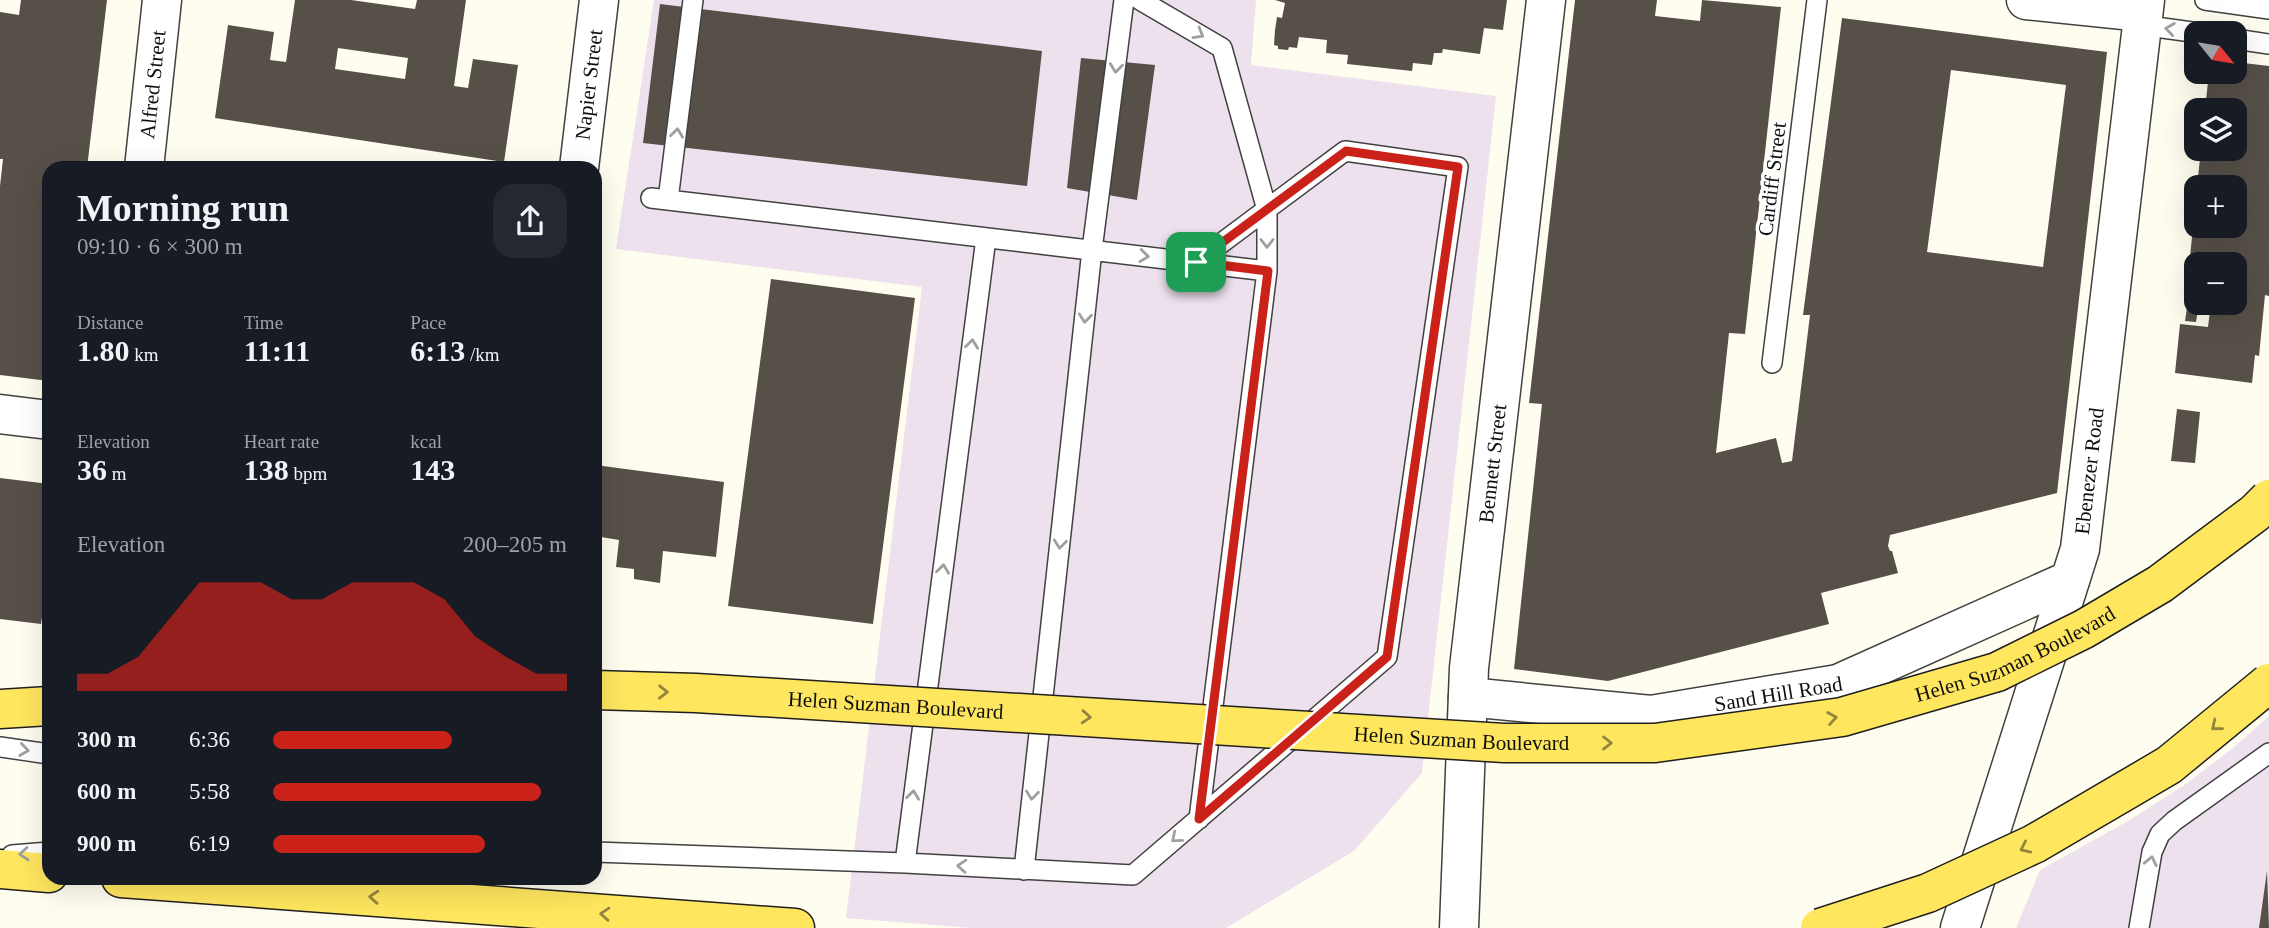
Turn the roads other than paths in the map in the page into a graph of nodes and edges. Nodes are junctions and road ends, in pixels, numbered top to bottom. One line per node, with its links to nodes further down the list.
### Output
1 (162, 0): 15 (street, Alfred Street)
2 (600, 0): 16 (street, Napier Street)
3 (692, 0): 18 (lane, one-way to 3)
4 (1125, 0): 19 (lane, one-way to 19)
5 (1140, 0): 17 (lane, one-way to 17)
6 (1546, 0): 29 (street, Bennett Street)
7 (1817, 0): 22 (lane, Cardiff Street)
8 (2026, 0): 11 (street)
9 (2205, 0): 10 (lane)
10 (2269, 9)
11 (2143, 12): 12 (lane, one-way to 11); 26 (street, Ebenezer Road)
12 (2184, 27)
13 (2247, 41): 14 (lane)
14 (2269, 44)
15 (145, 161)
16 (580, 161)
17 (1267, 210): 20 (lane); 21 (lane, one-way to 21); 35 (lane)
18 (986, 238): 19 (lane); 39 (lane, one-way to 18)
19 (1092, 250): 20 (lane, one-way to 20); 41 (lane, one-way to 41)
20 (1196, 262): 21 (lane)
21 (1268, 271): 35 (lane)
22 (1772, 363)
23 (0, 414): 24 (street)
24 (42, 419)
25 (2269, 499): 28 (main road, Helen Suzman Boulevard, one-way to 25, bridge)
26 (2070, 580): 29 (street, Sand Hill Road); 47 (street, Ebenezer Road)
27 (2269, 683): 46 (main road, one-way to 46, bridge)
28 (602, 690)
29 (1468, 697): 45 (street, Bennett Street)
30 (42, 706): 31 (main road)
31 (0, 709)
32 (0, 747): 33 (lane, one-way to 33)
33 (42, 753)
34 (2269, 753): 48 (lane, one-way to 34)
35 (1199, 819): 41 (lane, one-way to 41)
36 (602, 852): 39 (lane)
37 (42, 853): 38 (lane, one-way to 38)
38 (0, 856)
39 (905, 863): 41 (lane, one-way to 39)
40 (0, 869): 42 (main road)
41 (1024, 870)
42 (42, 872)
43 (211, 885): 44 (main road, one-way to 43)
44 (795, 928)
45 (1459, 928)
46 (1820, 928)
47 (1960, 928)
48 (2139, 928)

